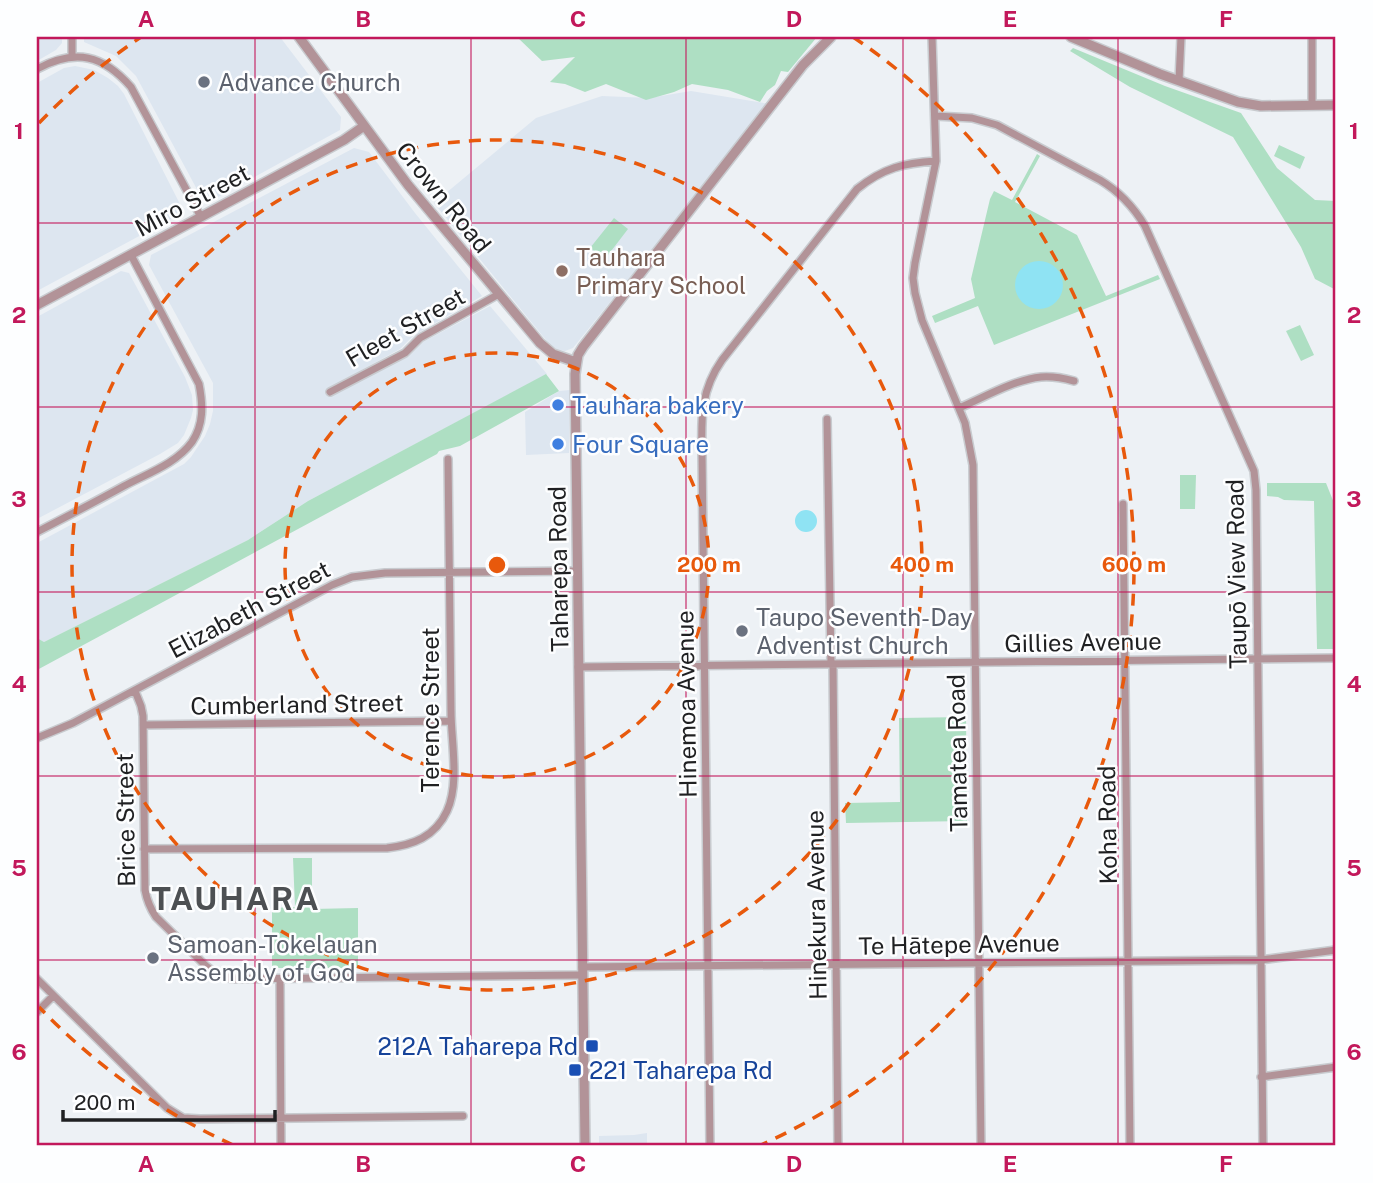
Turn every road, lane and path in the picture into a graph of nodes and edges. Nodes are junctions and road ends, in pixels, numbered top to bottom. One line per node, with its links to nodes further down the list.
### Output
1 (72, 37): 8 (street)
2 (299, 37): 14 (street, Crown Road)
3 (831, 37): 20 (street)
4 (932, 37): 13 (street, Tamatea Road)
5 (1071, 37): 10 (street)
6 (1181, 37): 10 (street)
7 (1312, 37): 11 (street)
8 (72, 57): 9 (street); 16 (street)
9 (37, 69)
10 (1179, 81): 11 (street)
11 (1312, 105): 12 (street)
12 (1336, 105)
13 (936, 116): 15 (street, Tamatea Road); 31 (street, Taupō View Road)
14 (364, 126): 16 (street, Miro Street); 18 (street, Crown Road)
15 (936, 161): 23 (street, Tamatea Road); 35 (street, Hinemoa Avenue)
16 (201, 217): 17 (street, Miro Street)
17 (131, 255): 19 (street, Miro Street); 27 (street)
18 (499, 294): 20 (street, Crown Road); 22 (street, Fleet Street)
19 (37, 305)
20 (576, 362): 28 (street, Taharepa Road)
21 (1074, 381): 23 (street)
22 (330, 391)
23 (958, 408): 33 (street, Tamatea Road)
24 (827, 419): 34 (street, Hinekura Avenue)
25 (448, 459): 29 (street, Terence Street)
26 (1123, 504): 32 (street, Koha Road)
27 (37, 532)
28 (577, 571): 29 (street, Elizabeth Street); 36 (street, Taharepa Road)
29 (449, 572): 37 (street, Elizabeth Street); 38 (street, Terence Street)
30 (1336, 657): 31 (street, Gillies Avenue)
31 (1258, 660): 32 (street, Gillies Avenue); 43 (street, Taupō View Road)
32 (1125, 661): 33 (street, Gillies Avenue); 44 (street, Koha Road)
33 (975, 662): 34 (street, Gillies Avenue); 45 (street, Tamatea Road)
34 (832, 664): 35 (street, Gillies Avenue); 46 (street, Hinekura Avenue)
35 (705, 666): 36 (street, Gillies Avenue); 47 (street, Hinemoa Avenue)
36 (578, 667): 48 (street, Taharepa Road)
37 (135, 691): 39 (street, Brice Street); 40 (street, Elizabeth Street)
38 (451, 722): 39 (street, Cumberland Street); 41 (street, Terence Street)
39 (143, 725): 41 (street, Brice Street)
40 (37, 738)
41 (144, 849): 50 (street, Brice Street)
42 (1336, 950): 43 (street, Te Hātepe Avenue)
43 (1261, 960): 44 (street, Te Hātepe Avenue); 54 (street, Taupō View Road)
44 (1128, 961): 45 (street, Te Hātepe Avenue); 62 (street, Koha Road)
45 (978, 963): 46 (street, Te Hātepe Avenue); 61 (street, Tamatea Road)
46 (836, 964): 47 (street, Te Hātepe Avenue); 60 (street, Hinekura Avenue)
47 (708, 965): 48 (street, Te Hātepe Avenue); 59 (street, Hinemoa Avenue)
48 (582, 971): 50 (street, Brice Street); 58 (street, Taharepa Road)
49 (37, 979): 51 (street)
50 (280, 979): 56 (street)
51 (53, 996): 52 (street); 56 (street)
52 (37, 1012)
53 (1336, 1067): 54 (street)
54 (1261, 1077): 63 (street, Taupō View Road)
55 (463, 1116): 56 (street)
56 (280, 1118): 57 (street)
57 (281, 1146)
58 (585, 1146)
59 (710, 1146)
60 (838, 1146)
61 (981, 1146)
62 (1130, 1146)
63 (1263, 1146)

